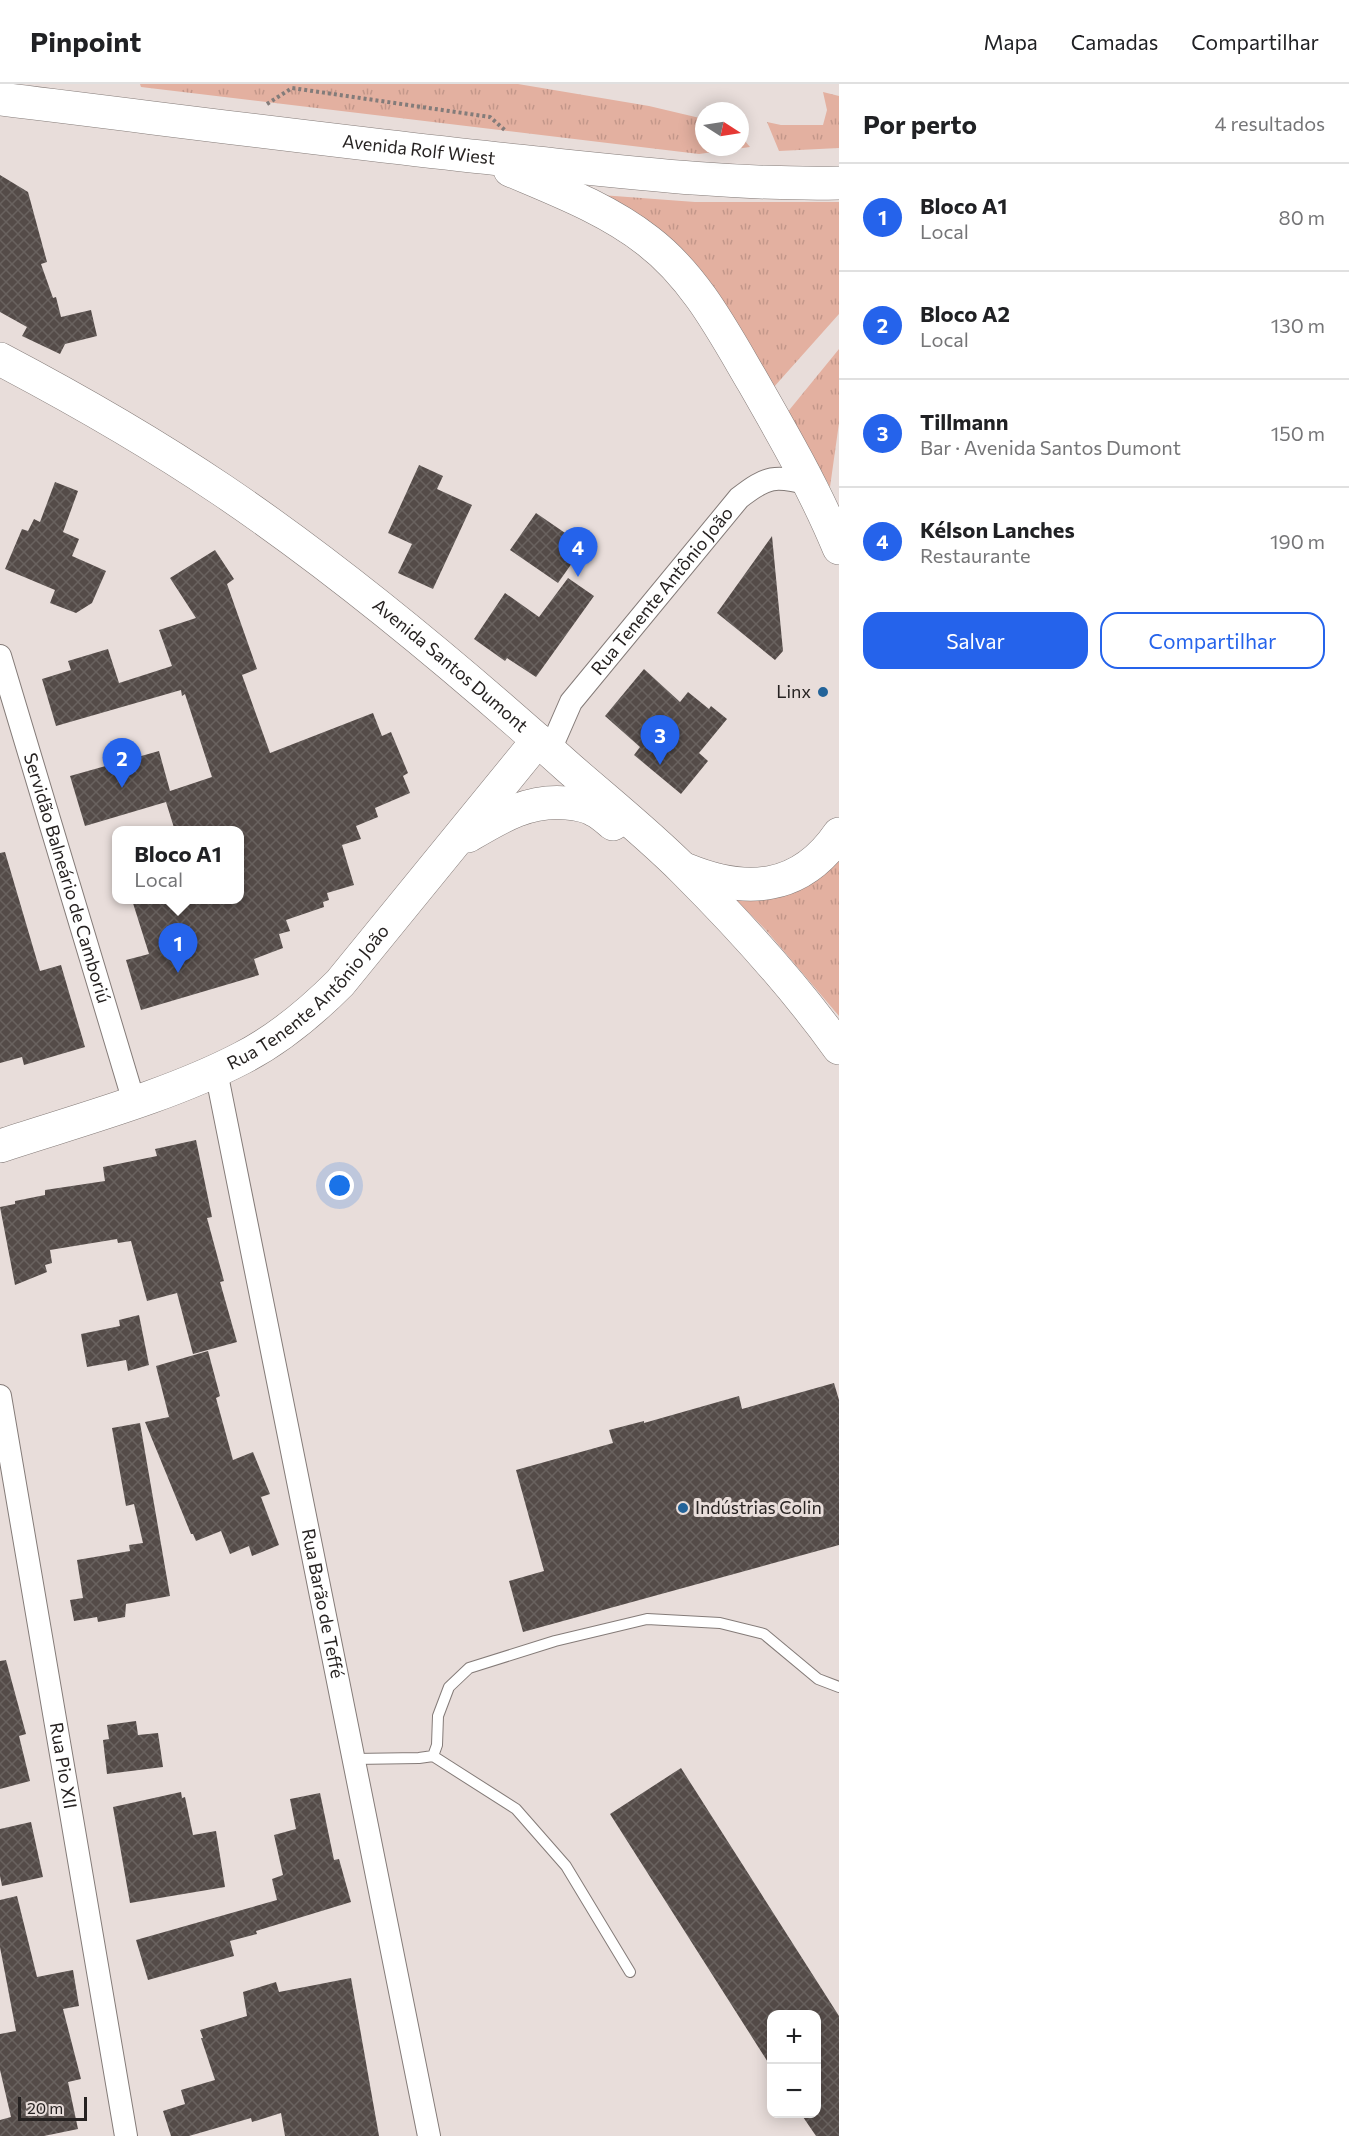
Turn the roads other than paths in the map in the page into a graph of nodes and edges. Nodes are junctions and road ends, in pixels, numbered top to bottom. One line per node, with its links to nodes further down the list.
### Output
1 (0, 99): 2 (main road, Avenida Rolf Wiest)
2 (478, 157): 3 (main road, Avenida Rolf Wiest); 5 (main road)
3 (839, 183)
4 (0, 359): 8 (main road, Avenida Santos Dumont)
5 (810, 484): 6 (main road); 8 (street, Rua Tenente Antônio João)
6 (839, 548)
7 (0, 656): 15 (street, Servidão Balneário de Camboriú)
8 (544, 745): 10 (main road, Rua Tenente Antônio João); 11 (main road, Avenida Santos Dumont)
9 (839, 834): 11 (main road)
10 (452, 847): 12 (main road); 14 (main road, Rua Tenente Antônio João)
11 (683, 869): 12 (main road, Avenida Santos Dumont)
12 (756, 945): 13 (main road, Avenida Santos Dumont)
13 (839, 1048)
14 (216, 1071): 15 (main road, Rua Tenente Antônio João); 20 (street, Rua Barão de Teffé)
15 (134, 1102): 16 (main road, Rua Tenente Antônio João)
16 (0, 1146)
17 (0, 1396): 22 (street, Rua Pio XII)
18 (839, 1687): 19 (lane)
19 (433, 1755): 20 (lane); 21 (lane)
20 (354, 1759): 23 (street, Rua Barão de Teffé)
21 (630, 1971)
22 (126, 2136)
23 (429, 2136)

